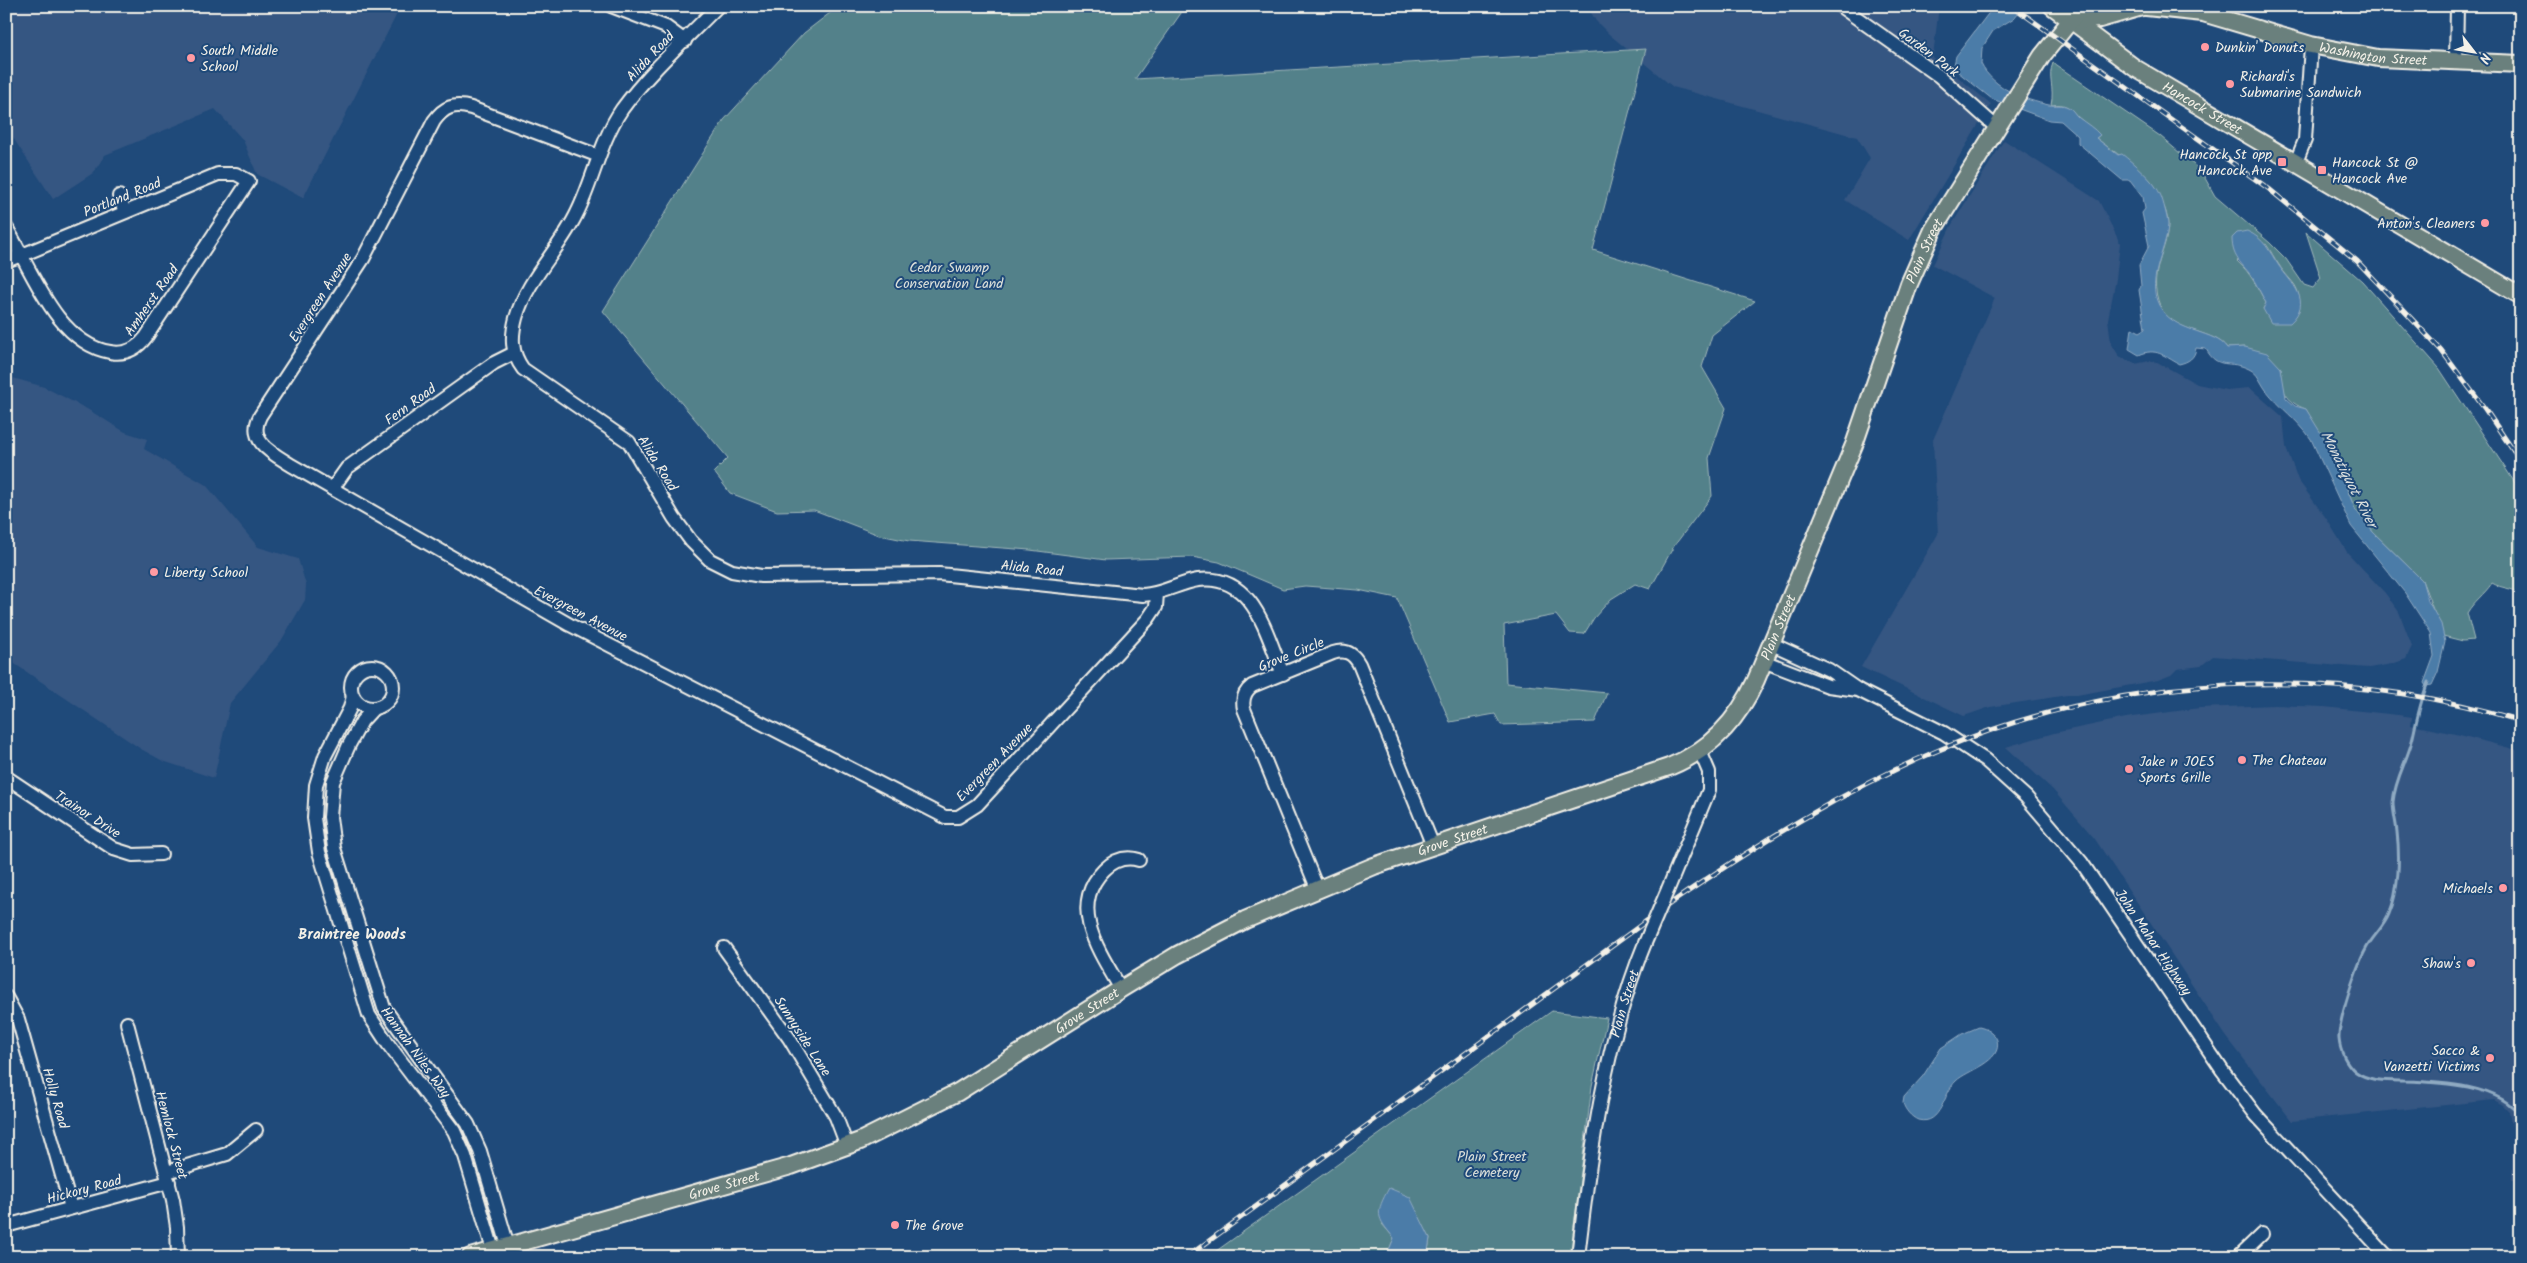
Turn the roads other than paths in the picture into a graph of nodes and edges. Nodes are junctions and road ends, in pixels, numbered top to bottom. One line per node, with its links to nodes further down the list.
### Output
1 (611, 6): 10 (street)
2 (718, 6): 10 (street, Alida Road)
3 (1840, 6): 14 (street, Garden Park)
4 (2052, 6): 9 (main road)
5 (2088, 6): 9 (main road)
6 (2137, 6): 8 (main road, Washington Street)
7 (2457, 6): 12 (street)
8 (2142, 7): 9 (main road, Washington Street); 11 (main road, Washington Street)
9 (2070, 21): 14 (main road, Plain Street); 16 (main road, Hancock Street)
10 (685, 41): 15 (street, Alida Road)
11 (2311, 45): 12 (main road, Washington Street); 16 (street)
12 (2456, 62): 13 (main road, Washington Street)
13 (2521, 64)
14 (1996, 127): 27 (main road, Plain Street)
15 (599, 156): 24 (street, Alida Road); 25 (street, Evergreen Avenue)
16 (2296, 162): 23 (main road, Hancock Street)
17 (249, 181): 19 (street, Portland Road); 21 (street, Amherst Road)
18 (119, 196): 19 (street)
19 (125, 212): 21 (street, Portland Road)
20 (6, 227): 21 (street, Amherst Road)
21 (22, 254): 22 (street, Portland Road)
22 (6, 261)
23 (2521, 296)
24 (514, 353): 25 (street, Fern Road); 26 (street, Alida Road)
25 (332, 489): 26 (street, Evergreen Avenue)
26 (1157, 593): 29 (street)
27 (1770, 643): 28 (main road, Plain Street); 30 (street, John Mahar Highway)
28 (1763, 661): 30 (street, John Mahar Highway); 33 (main road, Plain Street)
29 (1283, 674): 35 (street, Grove Circle); 38 (street, Grove Circle)
30 (1858, 690): 58 (street, John Mahar Highway)
31 (353, 696): 32 (street); 32 (street, Hannah Niles Way); 40 (street, Hannah Niles Way)
32 (374, 708): 39 (street, Hannah Niles Way)
33 (1700, 751): 35 (main road, Grove Street); 56 (street, Plain Street, bridge)
34 (6, 777): 36 (street, Trainor Drive)
35 (1432, 846): 38 (main road, Grove Street)
36 (161, 854)
37 (1140, 860): 42 (street)
38 (1317, 888): 42 (main road, Grove Street)
39 (356, 921): 40 (street); 45 (street, Hannah Niles Way)
40 (341, 926): 46 (street, Hannah Niles Way)
41 (724, 948): 48 (street, Sunnyside Lane)
42 (1120, 989): 48 (main road, Grove Street)
43 (6, 997): 50 (street, Holly Road)
44 (126, 1023): 49 (street, Hemlock Street)
45 (421, 1062): 46 (street); 53 (street, Hannah Niles Way)
46 (409, 1071): 53 (street, Hannah Niles Way)
47 (256, 1130): 49 (street, Hickory Road)
48 (847, 1146): 53 (main road, Grove Street)
49 (168, 1177): 50 (street, Hickory Road); 54 (street, Hemlock Street)
50 (71, 1208): 51 (street, Hickory Road)
51 (6, 1226)
52 (2262, 1234): 57 (street)
53 (501, 1248): 55 (main road, Grove Street)
54 (178, 1257)
55 (470, 1257)
56 (1578, 1257)
57 (2238, 1257)
58 (2388, 1257)

